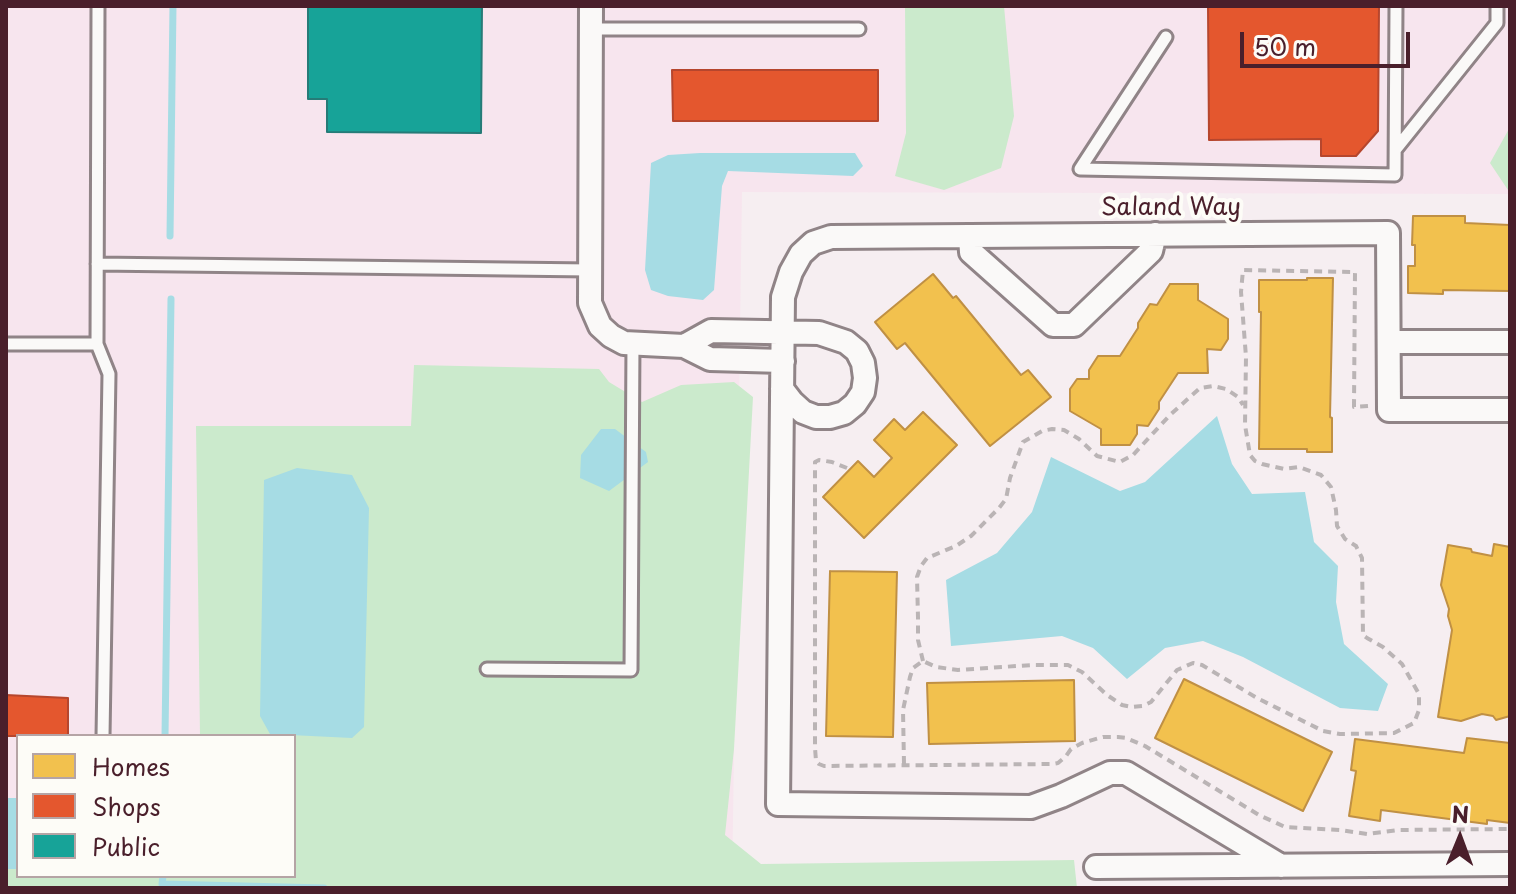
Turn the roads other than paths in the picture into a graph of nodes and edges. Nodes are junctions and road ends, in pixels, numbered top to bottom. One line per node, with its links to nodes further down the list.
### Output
1 (98, 6): 10 (lane)
2 (1396, 6): 7 (lane)
3 (1497, 6): 7 (lane)
4 (591, 17): 5 (lane); 11 (street)
5 (859, 29)
6 (1166, 37): 7 (lane)
7 (1396, 149)
8 (1155, 234): 9 (street, Saland Way); 9 (street); 13 (street, Saland Way)
9 (970, 236): 12 (street, Saland Way)
10 (97, 264): 11 (lane); 17 (lane)
11 (590, 270): 15 (street)
12 (783, 332): 18 (street); 19 (street, Saland Way); 20 (street)
13 (1389, 342): 14 (street); 21 (street, Saland Way)
14 (1510, 342)
15 (633, 343): 18 (street); 22 (lane)
16 (6, 344): 17 (lane)
17 (97, 344): 23 (lane)
18 (684, 346): 19 (street)
19 (783, 361): 20 (street, Saland Way)
20 (782, 389): 25 (street, Saland Way)
21 (1510, 410)
22 (487, 669)
23 (103, 734)
24 (1510, 864): 25 (street)
25 (1281, 866): 26 (street)
26 (1096, 867)

